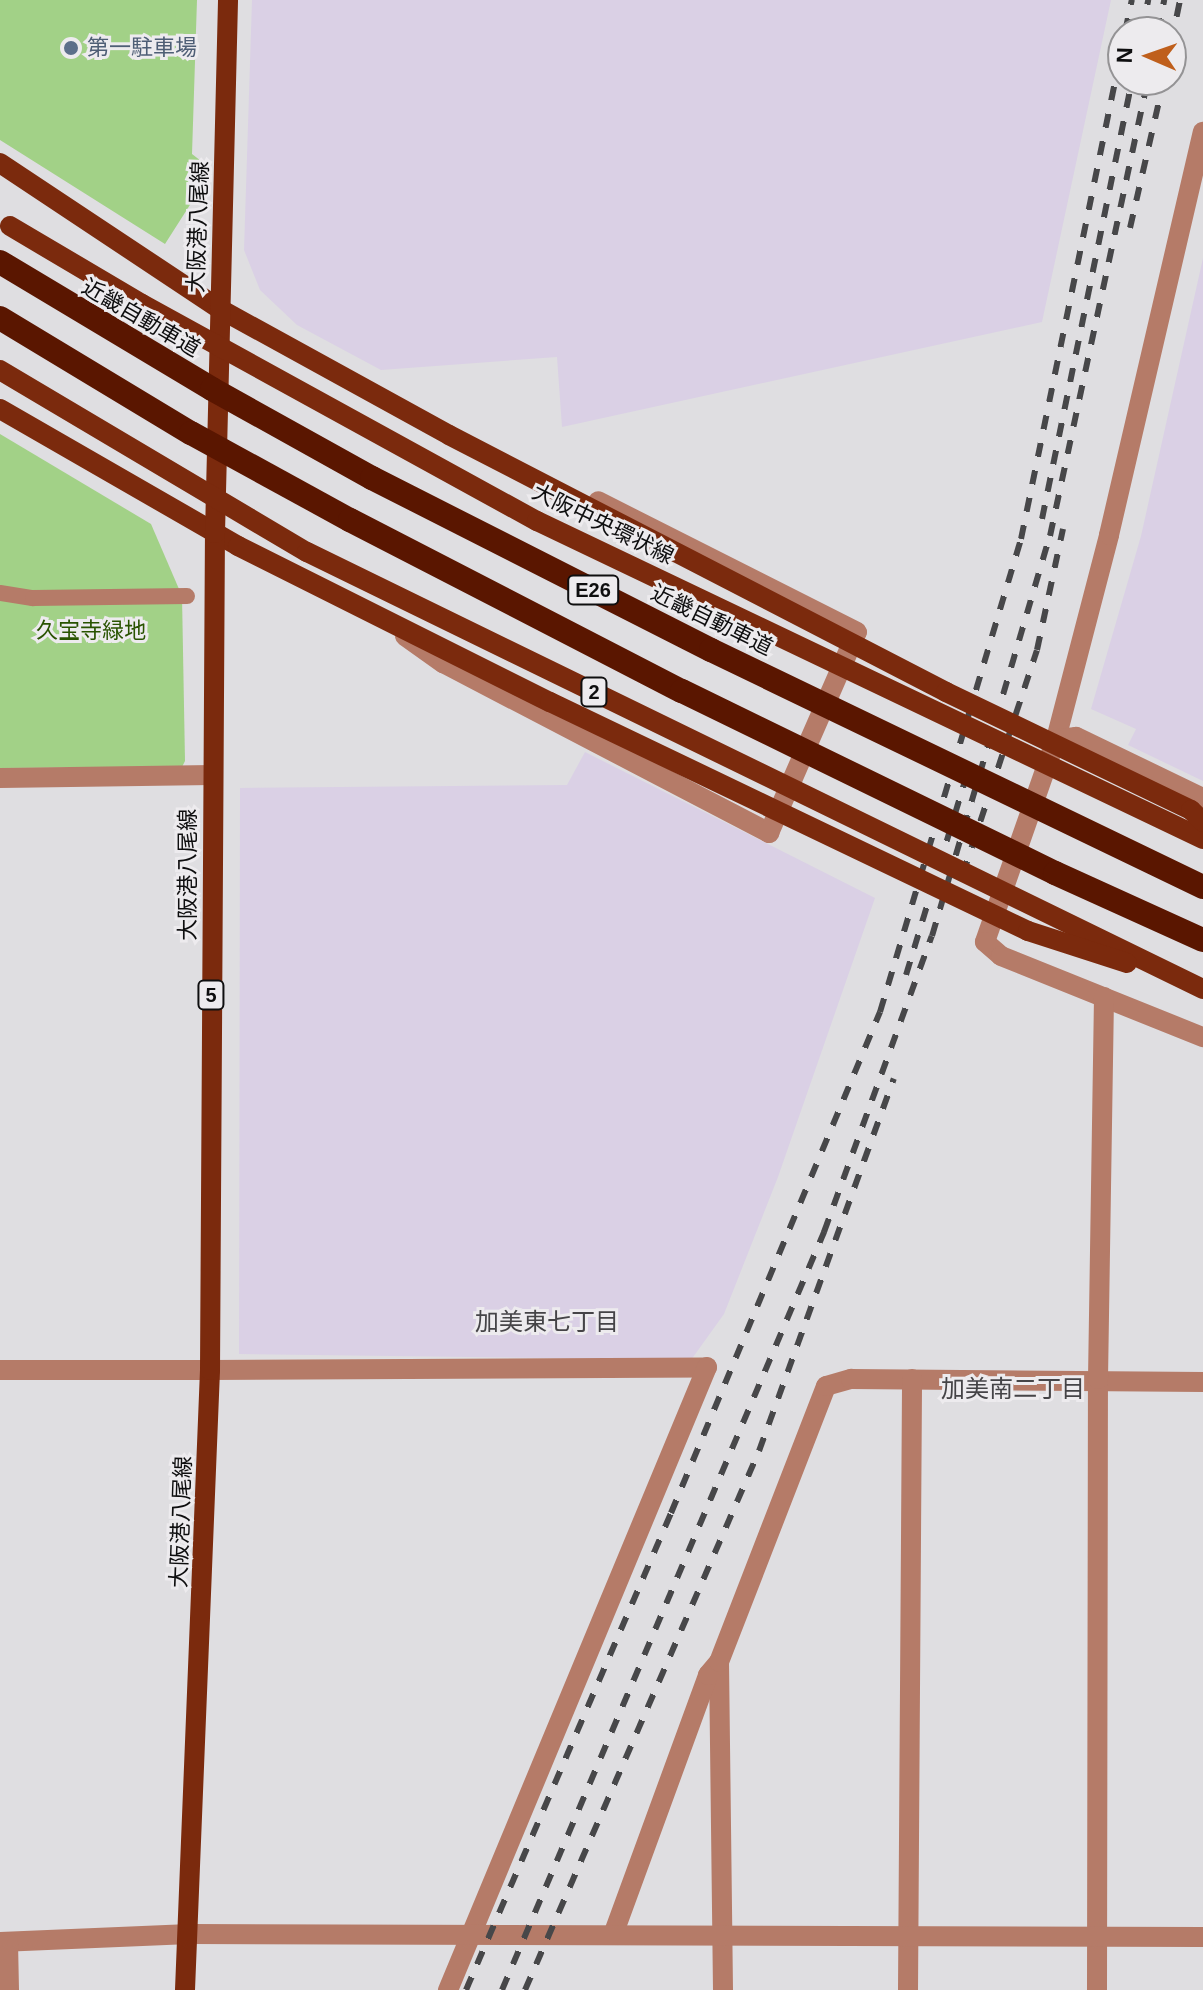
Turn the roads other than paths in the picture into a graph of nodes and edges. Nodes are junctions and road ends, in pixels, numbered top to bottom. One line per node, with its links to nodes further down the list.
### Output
1 (228, 0): 6 (main road, 大阪港八尾線 / 5)
2 (1203, 132): 15 (street)
3 (0, 163): 6 (main road)
4 (5, 222): 20 (main road, 大阪中央環状線, bridge)
5 (0, 262): 21 (highway, 近畿自動車道 / E26, bridge)
6 (220, 309): 10 (main road); 11 (main road, 大阪港八尾線 / 5)
7 (0, 318): 22 (highway, E26, bridge)
8 (0, 370): 23 (main road, 2, bridge)
9 (0, 409): 11 (main road, 2)
10 (449, 435): 14 (street); 19 (main road, bridge)
11 (215, 533): 14 (main road, 2); 16 (main road, 大阪港八尾線 / 5)
12 (0, 593): 13 (street)
13 (187, 596)
14 (369, 610): 23 (main road, 2, bridge)
15 (1056, 739): 18 (street); 24 (street)
16 (212, 775): 17 (street); 27 (main road, 大阪港八尾線 / 5)
17 (0, 778)
18 (1203, 798)
19 (1203, 822)
20 (1203, 839)
21 (1203, 887)
22 (1203, 940)
23 (1199, 987)
24 (1104, 997): 25 (street); 29 (street)
25 (1203, 1037)
26 (0, 1370): 27 (street)
27 (210, 1370): 32 (main road, 大阪港八尾線 / 5); 35 (street)
28 (912, 1379): 29 (street); 31 (street); 38 (street)
29 (1098, 1379): 30 (street); 34 (street)
30 (1203, 1382)
31 (719, 1662): 33 (street); 36 (street)
32 (190, 1934): 35 (street); 39 (street); 41 (main road, 大阪港八尾線 / 5)
33 (613, 1935): 35 (street); 36 (street)
34 (1097, 1935): 37 (street); 38 (street); 45 (street)
35 (471, 1936): 42 (street)
36 (722, 1937): 38 (street); 43 (street)
37 (1203, 1937)
38 (907, 1938): 44 (street)
39 (4, 1942): 40 (street)
40 (9, 1990)
41 (185, 1990)
42 (448, 1990)
43 (723, 1990)
44 (908, 1990)
45 (1097, 1990)

